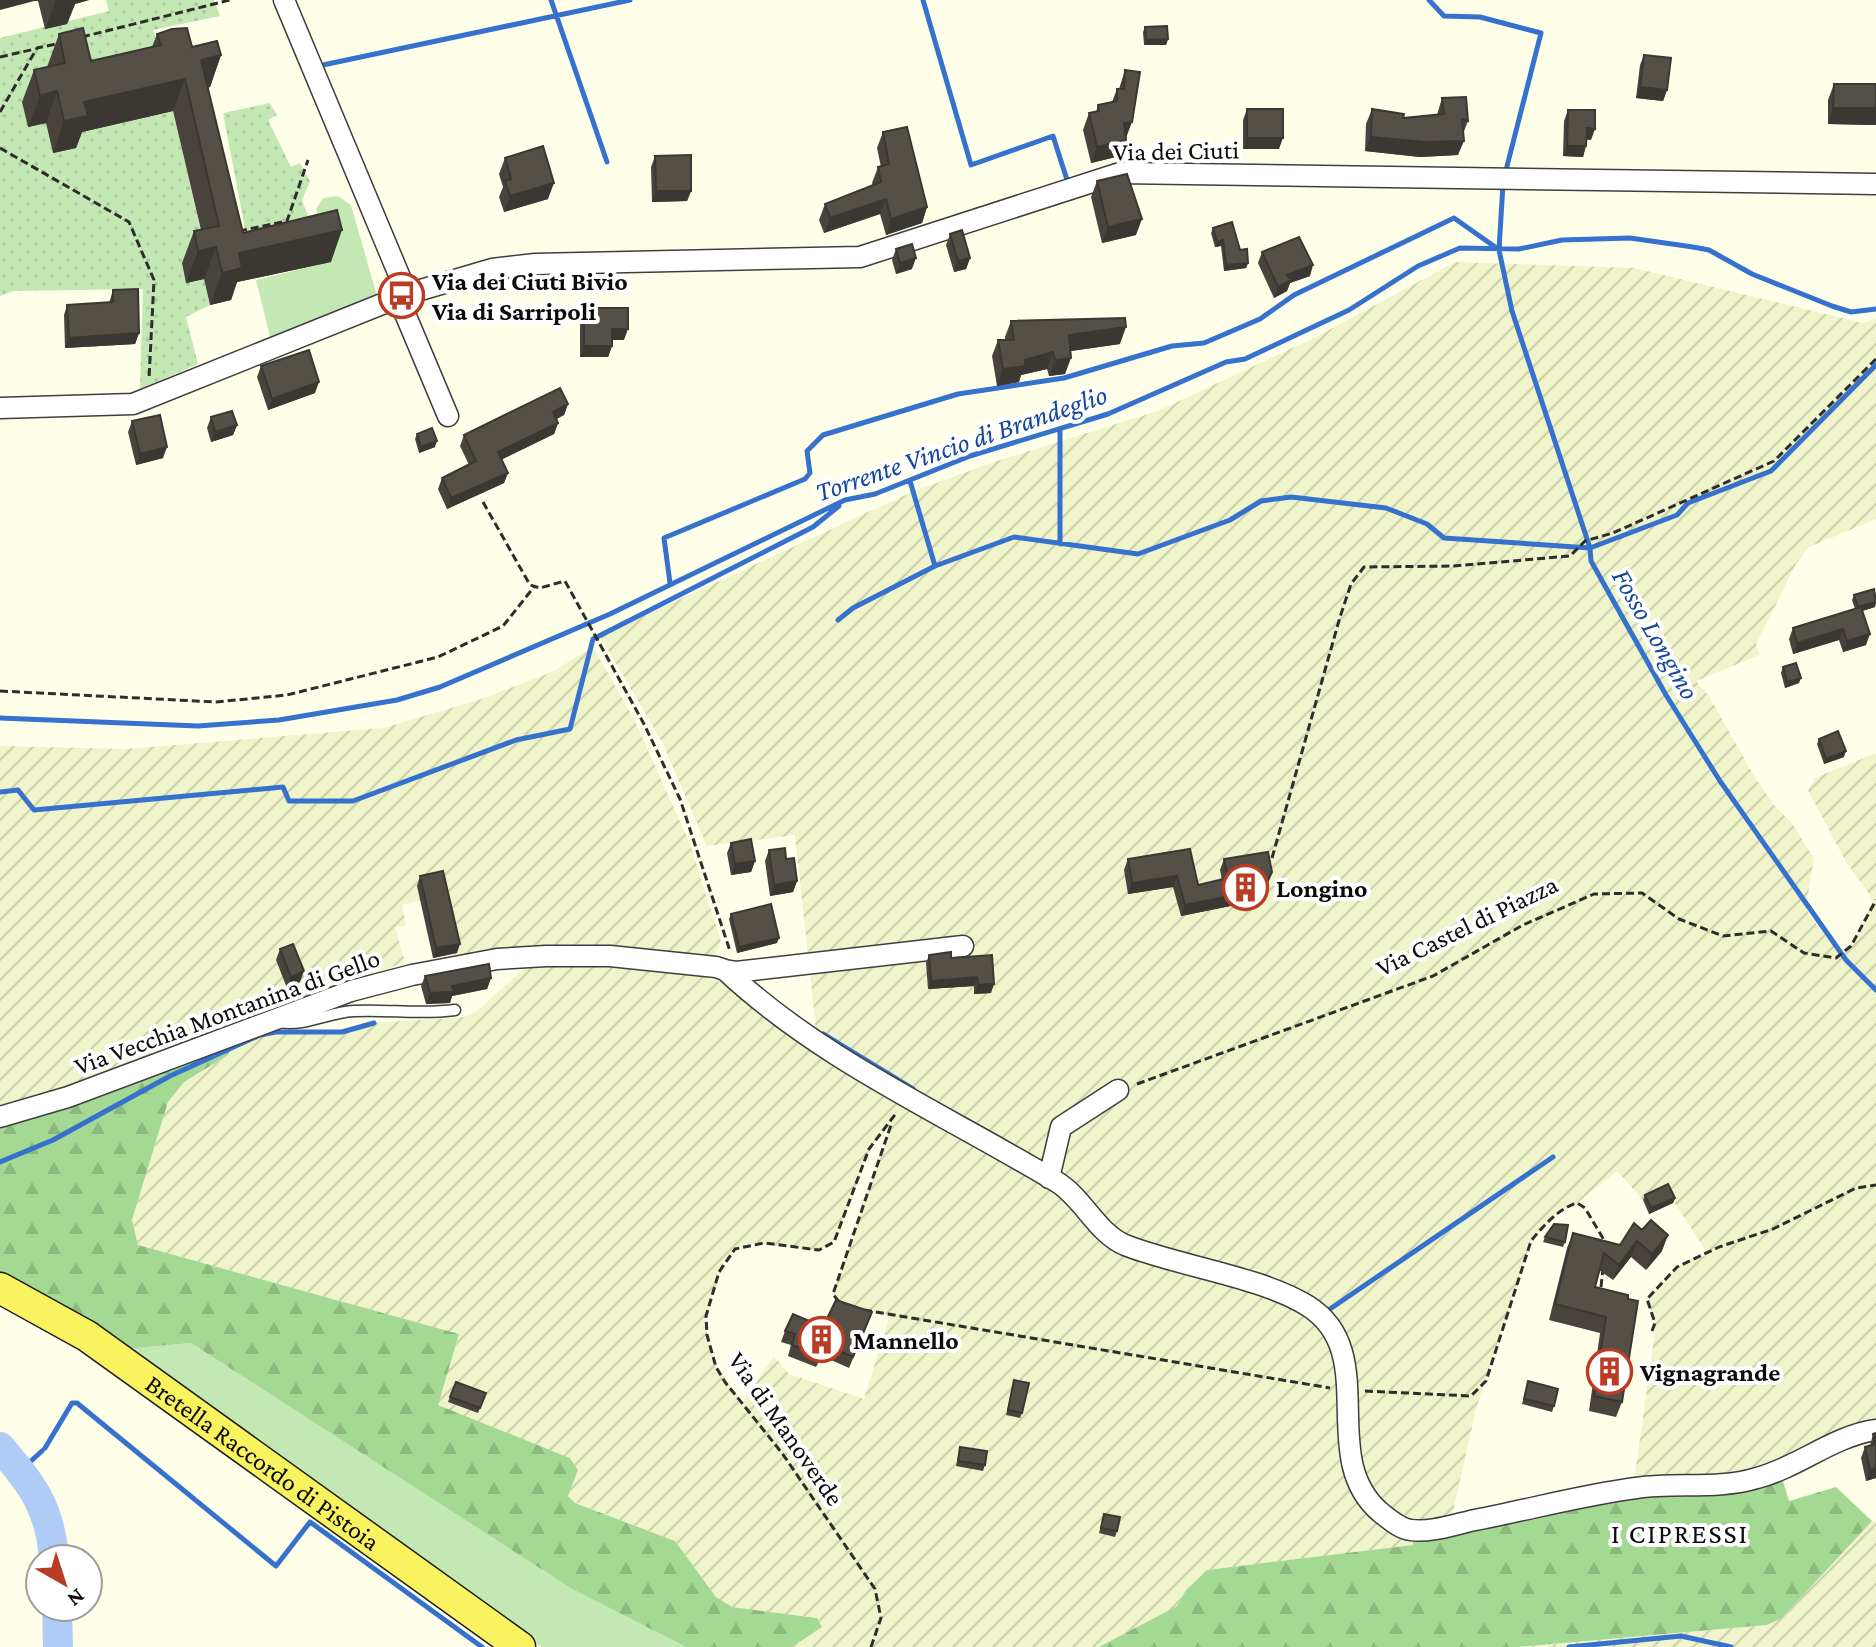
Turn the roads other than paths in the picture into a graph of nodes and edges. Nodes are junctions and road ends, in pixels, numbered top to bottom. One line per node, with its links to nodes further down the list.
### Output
1 (284, 0): 3 (street)
2 (1876, 184): 3 (street, Via dei Ciuti)
3 (402, 295): 4 (street, Via dei Ciuti); 5 (street)
4 (0, 408)
5 (448, 416)
6 (963, 946): 7 (street, Via Vecchia Montanina di Gello)
7 (725, 970): 9 (street, Via Vecchia Montanina di Gello); 12 (street)
8 (455, 1010): 9 (lane)
9 (273, 1021): 11 (street, Via Vecchia Montanina di Gello)
10 (1118, 1090): 12 (street)
11 (0, 1117)
12 (1049, 1178): 14 (street)
13 (0, 1288): 15 (main road, Bretella Raccordo di Pistoia)
14 (1876, 1430)
15 (520, 1647)

